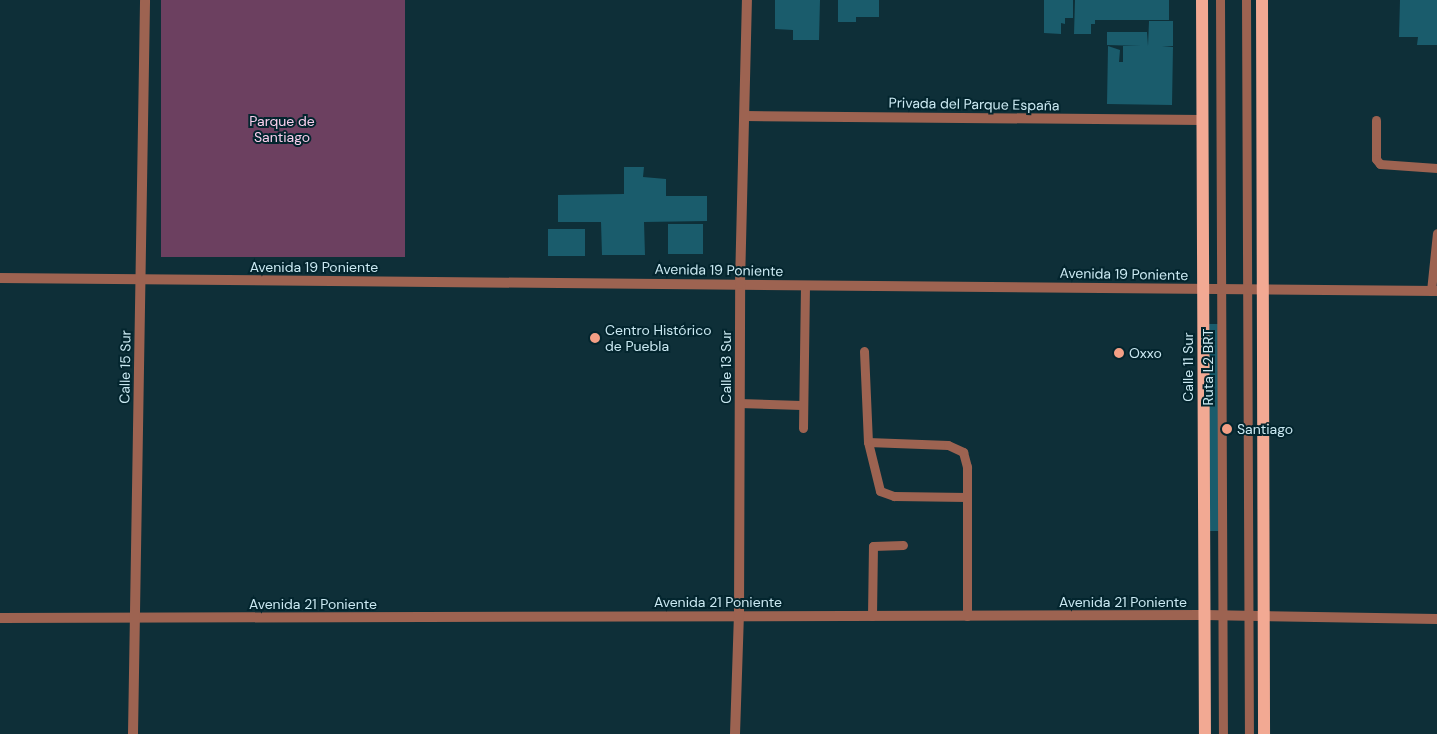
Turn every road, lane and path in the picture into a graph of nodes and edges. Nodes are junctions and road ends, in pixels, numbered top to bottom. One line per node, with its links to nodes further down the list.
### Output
1 (145, 0): 14 (street, Calle 15 Sur)
2 (747, 0): 7 (street, Calle 13 Sur)
3 (1202, 0): 8 (main road, Calle 11 Sur)
4 (1220, 0): 18 (lane, Ruta L2 BRT)
5 (1246, 0): 19 (lane)
6 (1262, 0): 20 (main road)
7 (746, 116): 8 (street, Privada del Parque España); 15 (street, Calle 13 Sur)
8 (1202, 120): 17 (main road, Calle 11 Sur)
9 (1376, 120): 10 (lane)
10 (1437, 168)
11 (1437, 233): 12 (lane)
12 (1436, 244): 21 (lane)
13 (0, 278): 14 (street, Avenida 19 Poniente)
14 (140, 279): 15 (street, Avenida 19 Poniente); 37 (street, Calle 15 Sur)
15 (740, 284): 16 (street, Avenida 19 Poniente); 23 (street, Calle 13 Sur)
16 (805, 285): 17 (street, Avenida 19 Poniente); 24 (lane)
17 (1203, 289): 18 (street, Avenida 19 Poniente); 29 (main road, Calle 11 Sur)
18 (1221, 289): 19 (street, Avenida 19 Poniente); 30 (lane, Ruta L2 BRT)
19 (1247, 289): 20 (street, Avenida 19 Poniente); 34 (lane)
20 (1263, 289): 21 (street, Avenida 19 Poniente); 35 (main road)
21 (1434, 291)
22 (864, 351): 26 (lane)
23 (739, 403): 24 (lane); 31 (street, Calle 13 Sur)
24 (801, 405): 25 (lane)
25 (802, 428)
26 (868, 442): 27 (lane); 27 (lane)
27 (967, 497): 33 (lane)
28 (903, 545): 32 (lane)
29 (1205, 615): 30 (street, Avenida 21 Poniente); 33 (street, Avenida 21 Poniente); 41 (main road, Calle 11 Sur)
30 (1223, 615): 34 (street, Avenida 21 Poniente); 42 (lane, Ruta L2 BRT)
31 (740, 616): 32 (street, Avenida 21 Poniente); 37 (street, Avenida 21 Poniente); 40 (street, Calle 13 Sur)
32 (872, 616): 33 (street, Avenida 21 Poniente)
33 (967, 616)
34 (1249, 616): 35 (street, Avenida 21 Poniente); 43 (lane)
35 (1264, 616): 38 (street, Avenida 21 Poniente); 44 (main road)
36 (0, 618): 37 (street, Avenida 21 Poniente)
37 (135, 618): 39 (street, Calle 15 Sur)
38 (1437, 619)
39 (133, 734)
40 (736, 734)
41 (1205, 734)
42 (1223, 734)
43 (1249, 734)
44 (1264, 734)

